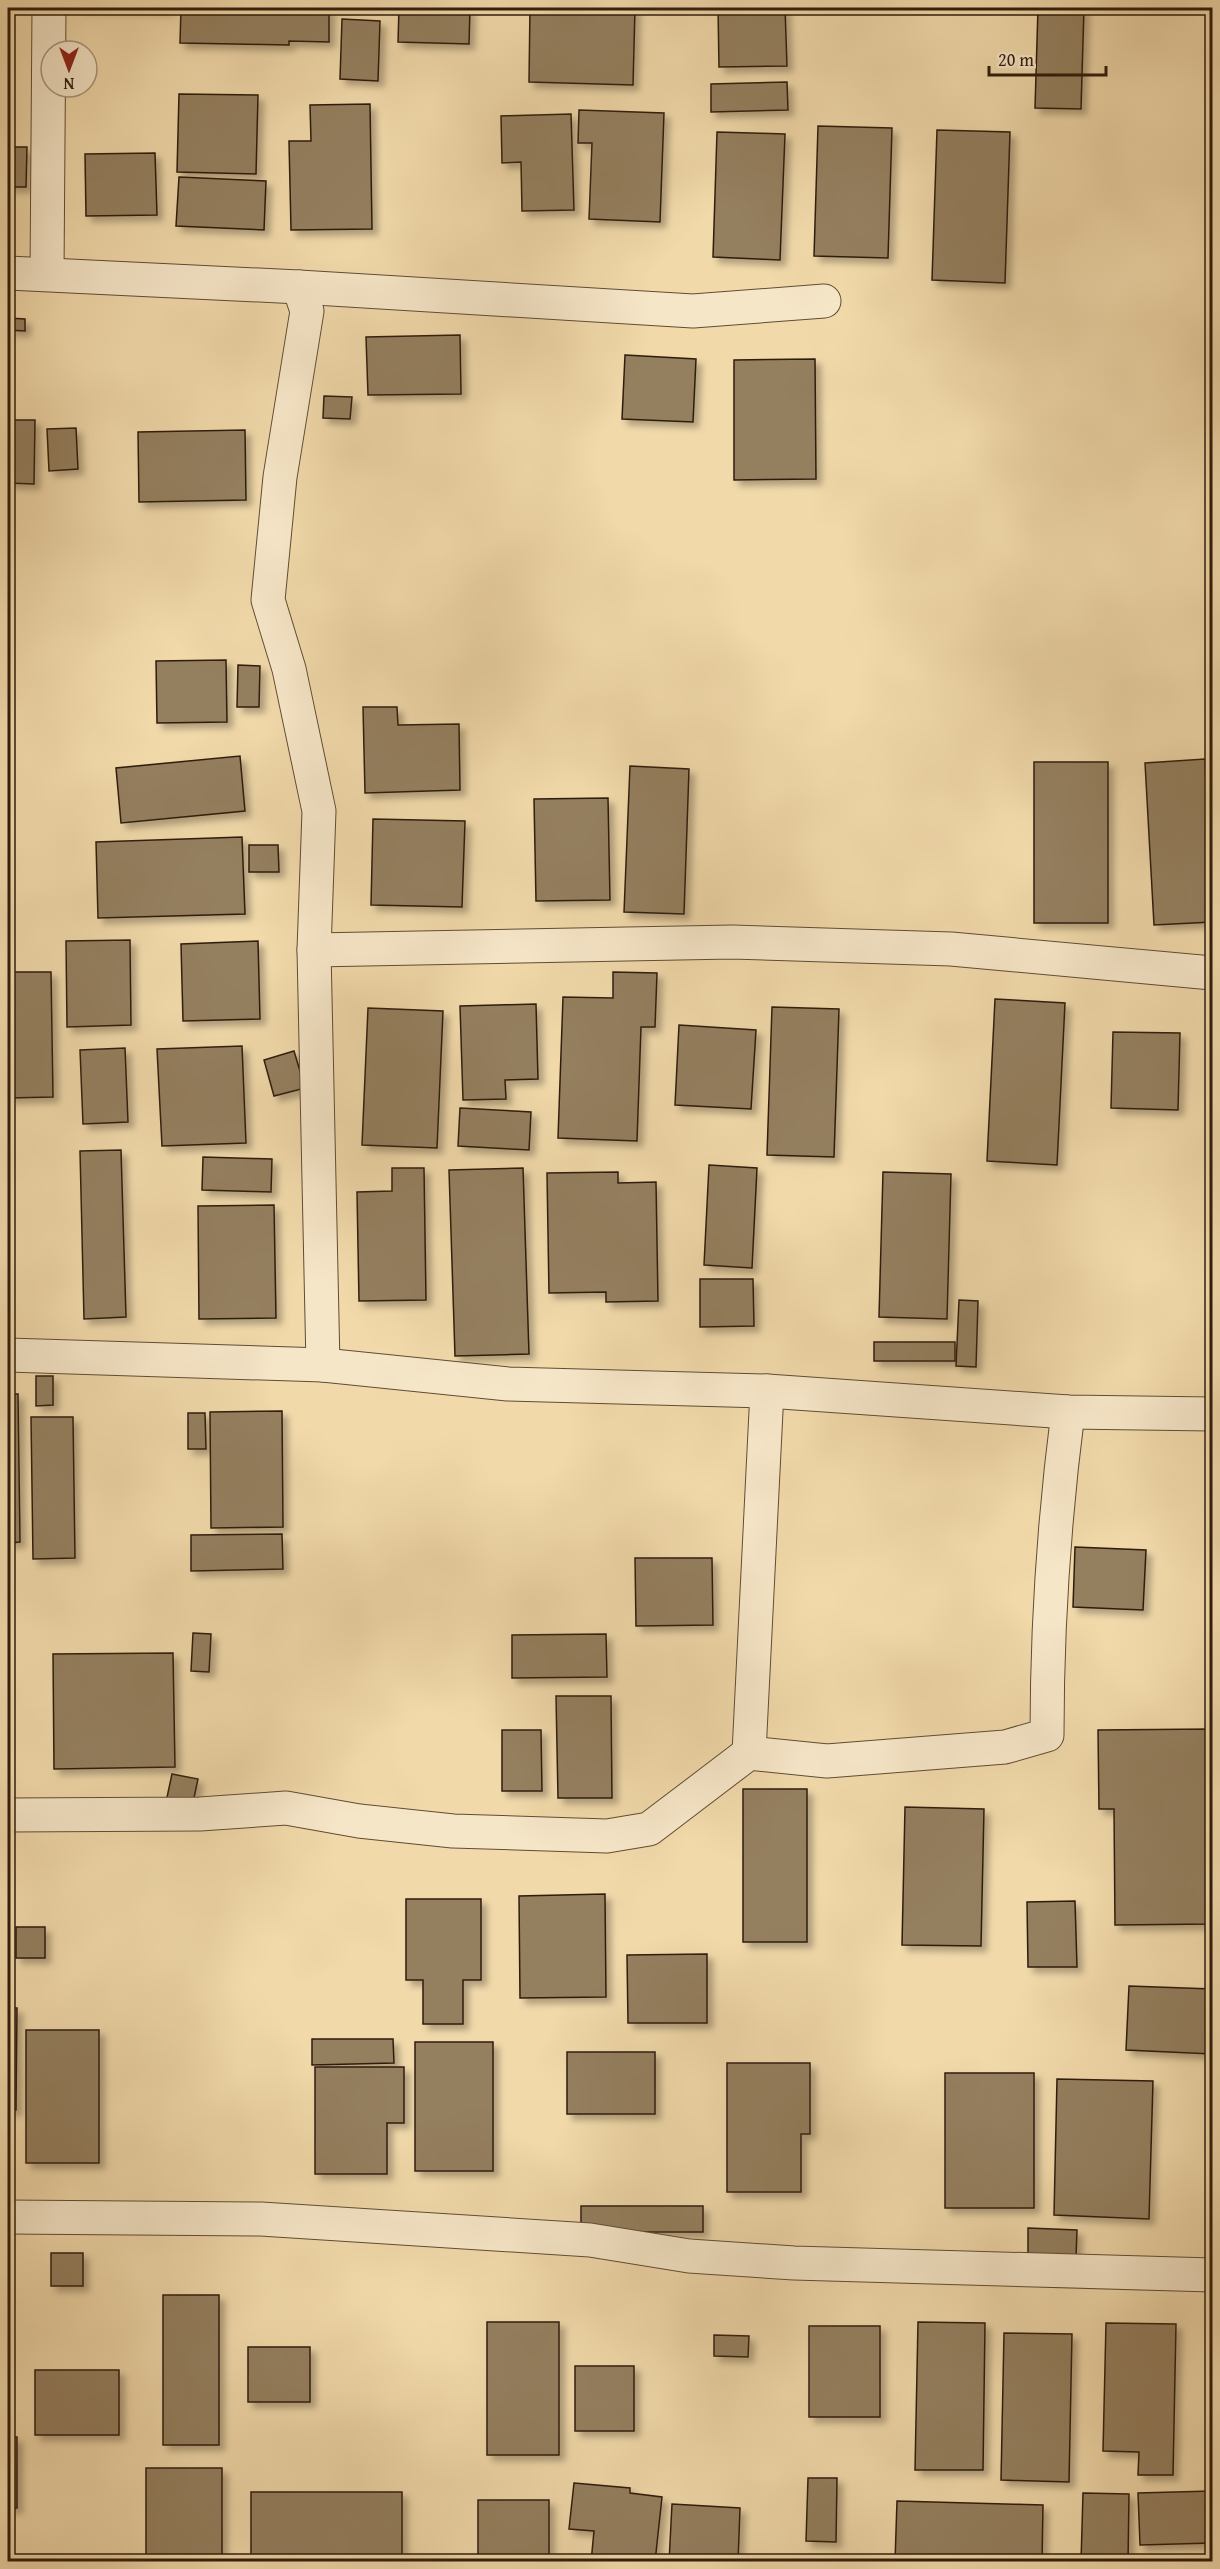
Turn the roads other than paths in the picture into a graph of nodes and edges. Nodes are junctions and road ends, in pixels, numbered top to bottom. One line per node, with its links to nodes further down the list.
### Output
1 (49, 8): 3 (street)
2 (8, 273): 3 (street)
3 (47, 274): 4 (street)
4 (299, 287): 5 (street); 6 (street)
5 (824, 301)
6 (314, 951): 7 (street); 9 (street)
7 (1212, 973)
8 (8, 1354): 9 (street)
9 (323, 1365): 10 (street)
10 (767, 1392): 11 (street); 13 (street)
11 (1068, 1412): 12 (street); 13 (street)
12 (1212, 1414)
13 (749, 1753): 14 (street)
14 (8, 1815)
15 (8, 2217): 16 (street)
16 (1212, 2275)

